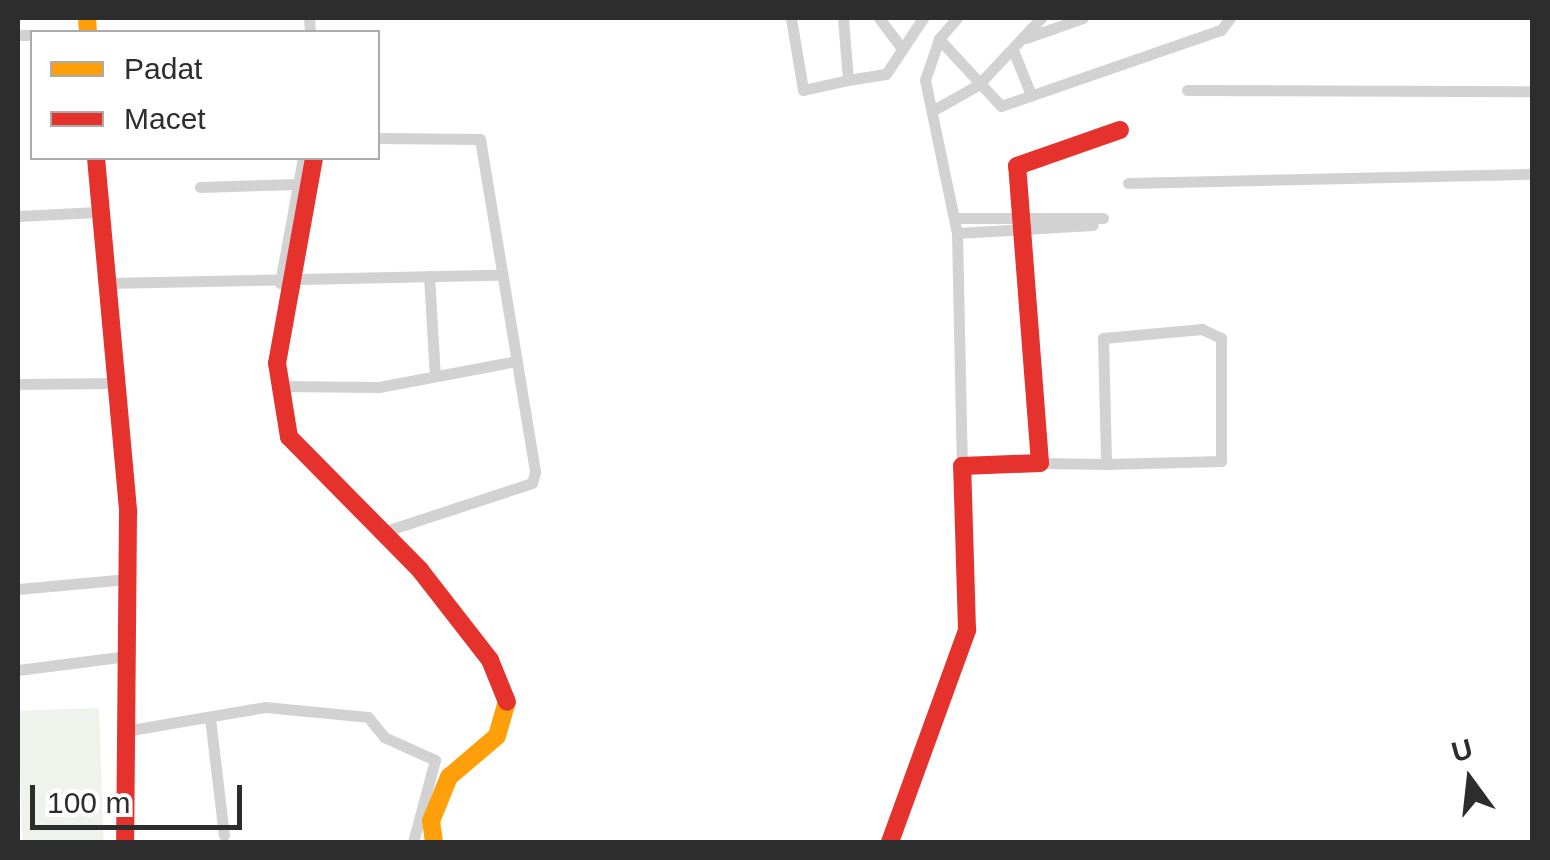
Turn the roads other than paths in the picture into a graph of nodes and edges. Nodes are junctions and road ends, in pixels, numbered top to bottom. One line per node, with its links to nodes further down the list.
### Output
1 (790, 18): 13 (street)
2 (843, 18): 13 (street)
3 (879, 18): 11 (street)
4 (923, 18): 11 (street)
5 (958, 18): 9 (street)
6 (1041, 18): 10 (street)
7 (1081, 18): 10 (street)
8 (1230, 18): 17 (street)
9 (938, 38): 14 (street); 18 (street)
10 (1023, 39): 12 (street)
11 (899, 45): 13 (street)
12 (1013, 50): 14 (street); 17 (street)
13 (848, 80)
14 (981, 82): 17 (street); 18 (street)
15 (1187, 90): 16 (street)
16 (1532, 91)
17 (1031, 95)
18 (932, 112): 30 (street)
19 (1120, 130): 32 (street)
20 (380, 138): 34 (street)
21 (96, 160): 28 (street)
22 (303, 160): 26 (street)
23 (314, 160): 36 (street)
24 (1532, 174): 25 (street)
25 (1128, 183)
26 (298, 184): 27 (street); 36 (street)
27 (200, 187)
28 (98, 212): 29 (street); 37 (street)
29 (18, 216)
30 (955, 218): 32 (street); 33 (street)
31 (1098, 221): 32 (street)
32 (1020, 224): 33 (street); 43 (street)
33 (957, 233): 45 (street)
34 (496, 274): 35 (street); 38 (street)
35 (429, 276): 36 (street); 39 (street)
36 (286, 283): 37 (street); 42 (street)
37 (118, 284): 40 (street)
38 (516, 360): 39 (street); 46 (street)
39 (434, 376): 42 (street)
40 (118, 383): 41 (street); 47 (street)
41 (18, 384)
42 (279, 386): 46 (street)
43 (1040, 463): 44 (street); 45 (street)
44 (1106, 464): 44 (street)
45 (962, 466): 58 (street)
46 (386, 530): 53 (street)
47 (128, 579): 48 (street); 49 (street)
48 (18, 588)
49 (126, 656): 50 (street); 52 (street)
50 (18, 670)
51 (210, 718): 52 (street); 53 (street); 54 (street)
52 (125, 730): 55 (street)
53 (442, 771): 56 (street); 57 (street)
54 (224, 836)
55 (125, 842)
56 (413, 842)
57 (434, 842)
58 (890, 842)

